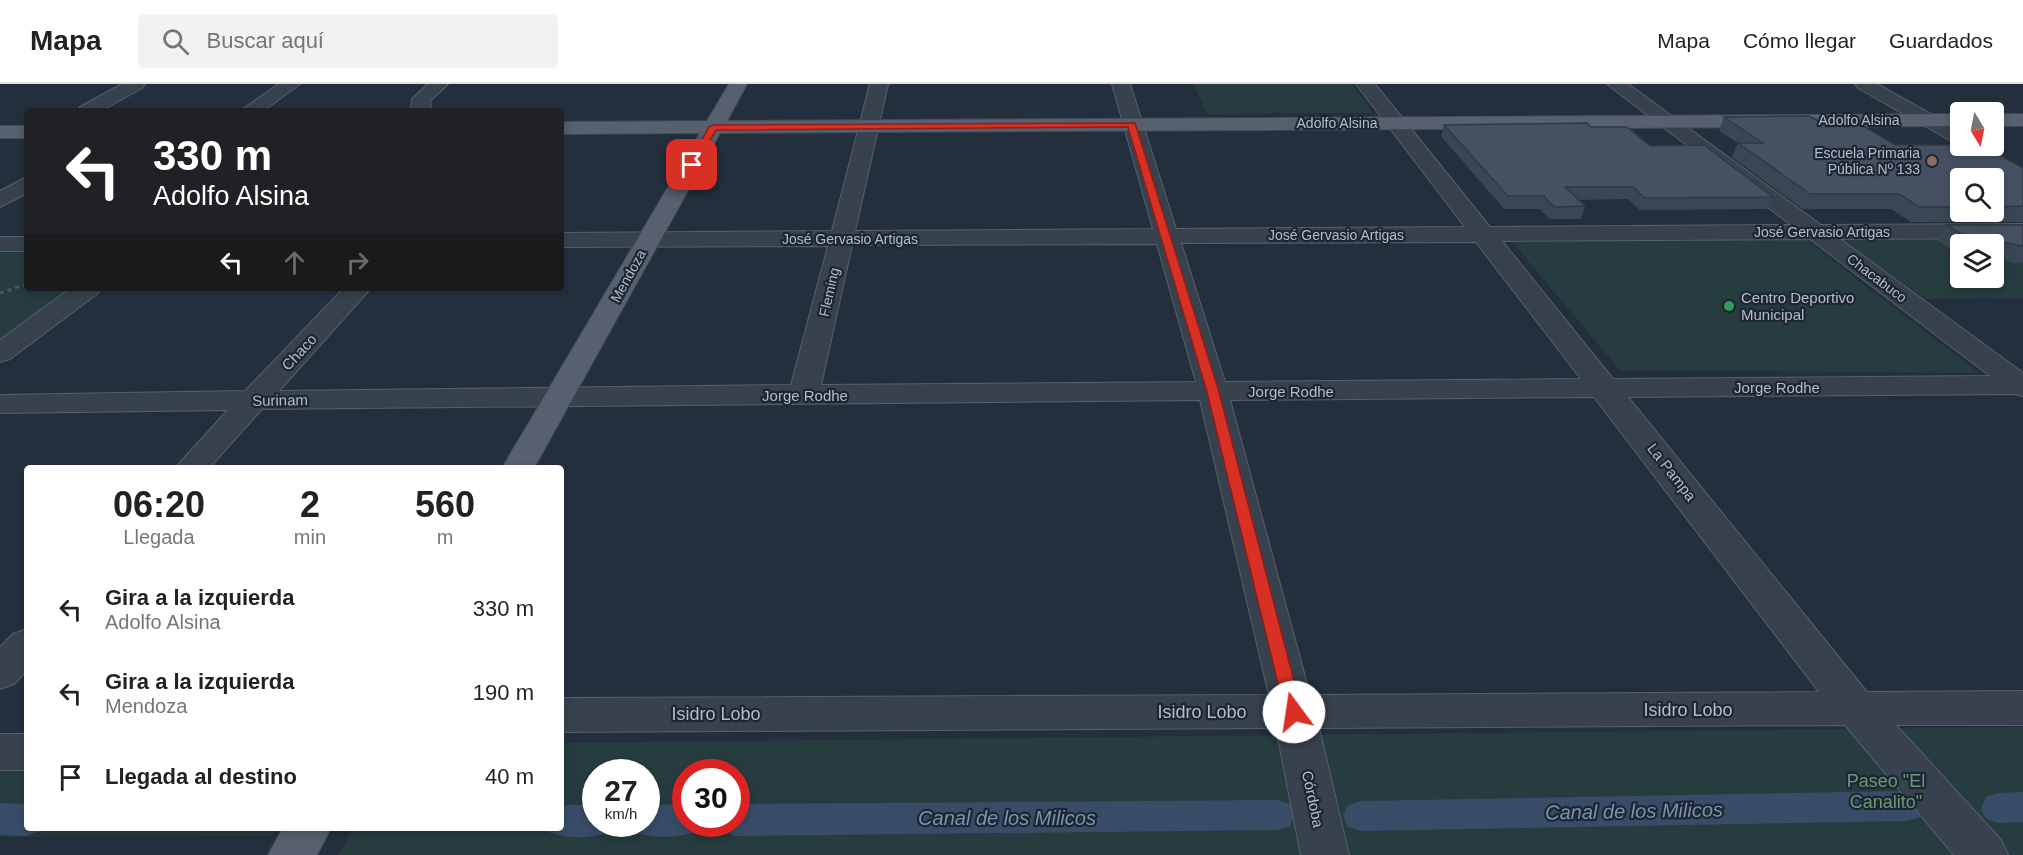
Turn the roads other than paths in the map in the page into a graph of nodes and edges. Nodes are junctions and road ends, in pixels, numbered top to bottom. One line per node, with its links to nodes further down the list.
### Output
1 (136, 84): 10 (street)
2 (291, 84): 11 (street)
3 (439, 84): 12 (street)
4 (738, 84): 21 (main road, Mendoza)
5 (879, 84): 20 (street, Fleming)
6 (1121, 84): 19 (street, Córdoba)
7 (1365, 84): 18 (street, La Pampa)
8 (1616, 84): 17 (street, Chacabuco)
9 (1863, 84): 13 (street)
10 (92, 108)
11 (255, 108)
12 (421, 108)
13 (1929, 120): 14 (main road, Adolfo Alsina); 17 (main road, Adolfo Alsina); 25 (street)
14 (1950, 120)
15 (2004, 120): 16 (main road)
16 (2023, 120)
17 (1667, 122): 18 (main road, Adolfo Alsina); 29 (street, Chacabuco)
18 (1395, 123): 19 (main road, Adolfo Alsina); 30 (street, La Pampa)
19 (1132, 125): 20 (main road, Adolfo Alsina); 31 (street, Córdoba)
20 (869, 126): 21 (main road, Adolfo Alsina); 32 (street, Fleming)
21 (713, 127): 22 (main road, Adolfo Alsina); 34 (main road, Mendoza)
22 (564, 128)
23 (0, 132): 24 (main road)
24 (24, 132)
25 (1950, 132)
26 (24, 186): 27 (street)
27 (0, 200)
28 (2023, 231): 29 (street, José Gervasio Artigas)
29 (1815, 232): 30 (street, José Gervasio Artigas); 40 (street, Chacabuco)
30 (1484, 234): 31 (street, José Gervasio Artigas); 41 (street, La Pampa)
31 (1166, 237): 32 (street, José Gervasio Artigas); 42 (street, Córdoba)
32 (841, 239): 34 (street, José Gervasio Artigas); 43 (street, Fleming)
33 (564, 240): 34 (street, José Gervasio Artigas)
34 (648, 240): 44 (main road, Mendoza)
35 (0, 244): 36 (street)
36 (24, 244)
37 (84, 291): 39 (street)
38 (355, 291): 45 (street, Chaco)
39 (0, 353)
40 (2022, 386): 41 (street, Jorge Rodhe)
41 (1606, 388): 42 (street, Jorge Rodhe); 52 (street, La Pampa)
42 (1213, 392): 43 (street, Jorge Rodhe); 53 (street, Córdoba)
43 (804, 395): 44 (street, Jorge Rodhe)
44 (560, 396): 45 (street, Surinam); 48 (main road, Mendoza)
45 (254, 400): 46 (street, Surinam); 47 (street, Chaco)
46 (0, 404)
47 (194, 465)
48 (520, 465)
49 (24, 647): 50 (street)
50 (0, 673)
51 (2023, 708): 52 (street, Isidro Lobo)
52 (1856, 709): 53 (street, Isidro Lobo); 60 (street, La Pampa)
53 (1294, 712): 54 (street, Isidro Lobo); 59 (street, Córdoba)
54 (564, 715)
55 (0, 752): 56 (street)
56 (24, 752)
57 (306, 831): 58 (main road)
58 (292, 855)
59 (1325, 855)
60 (1984, 855)

